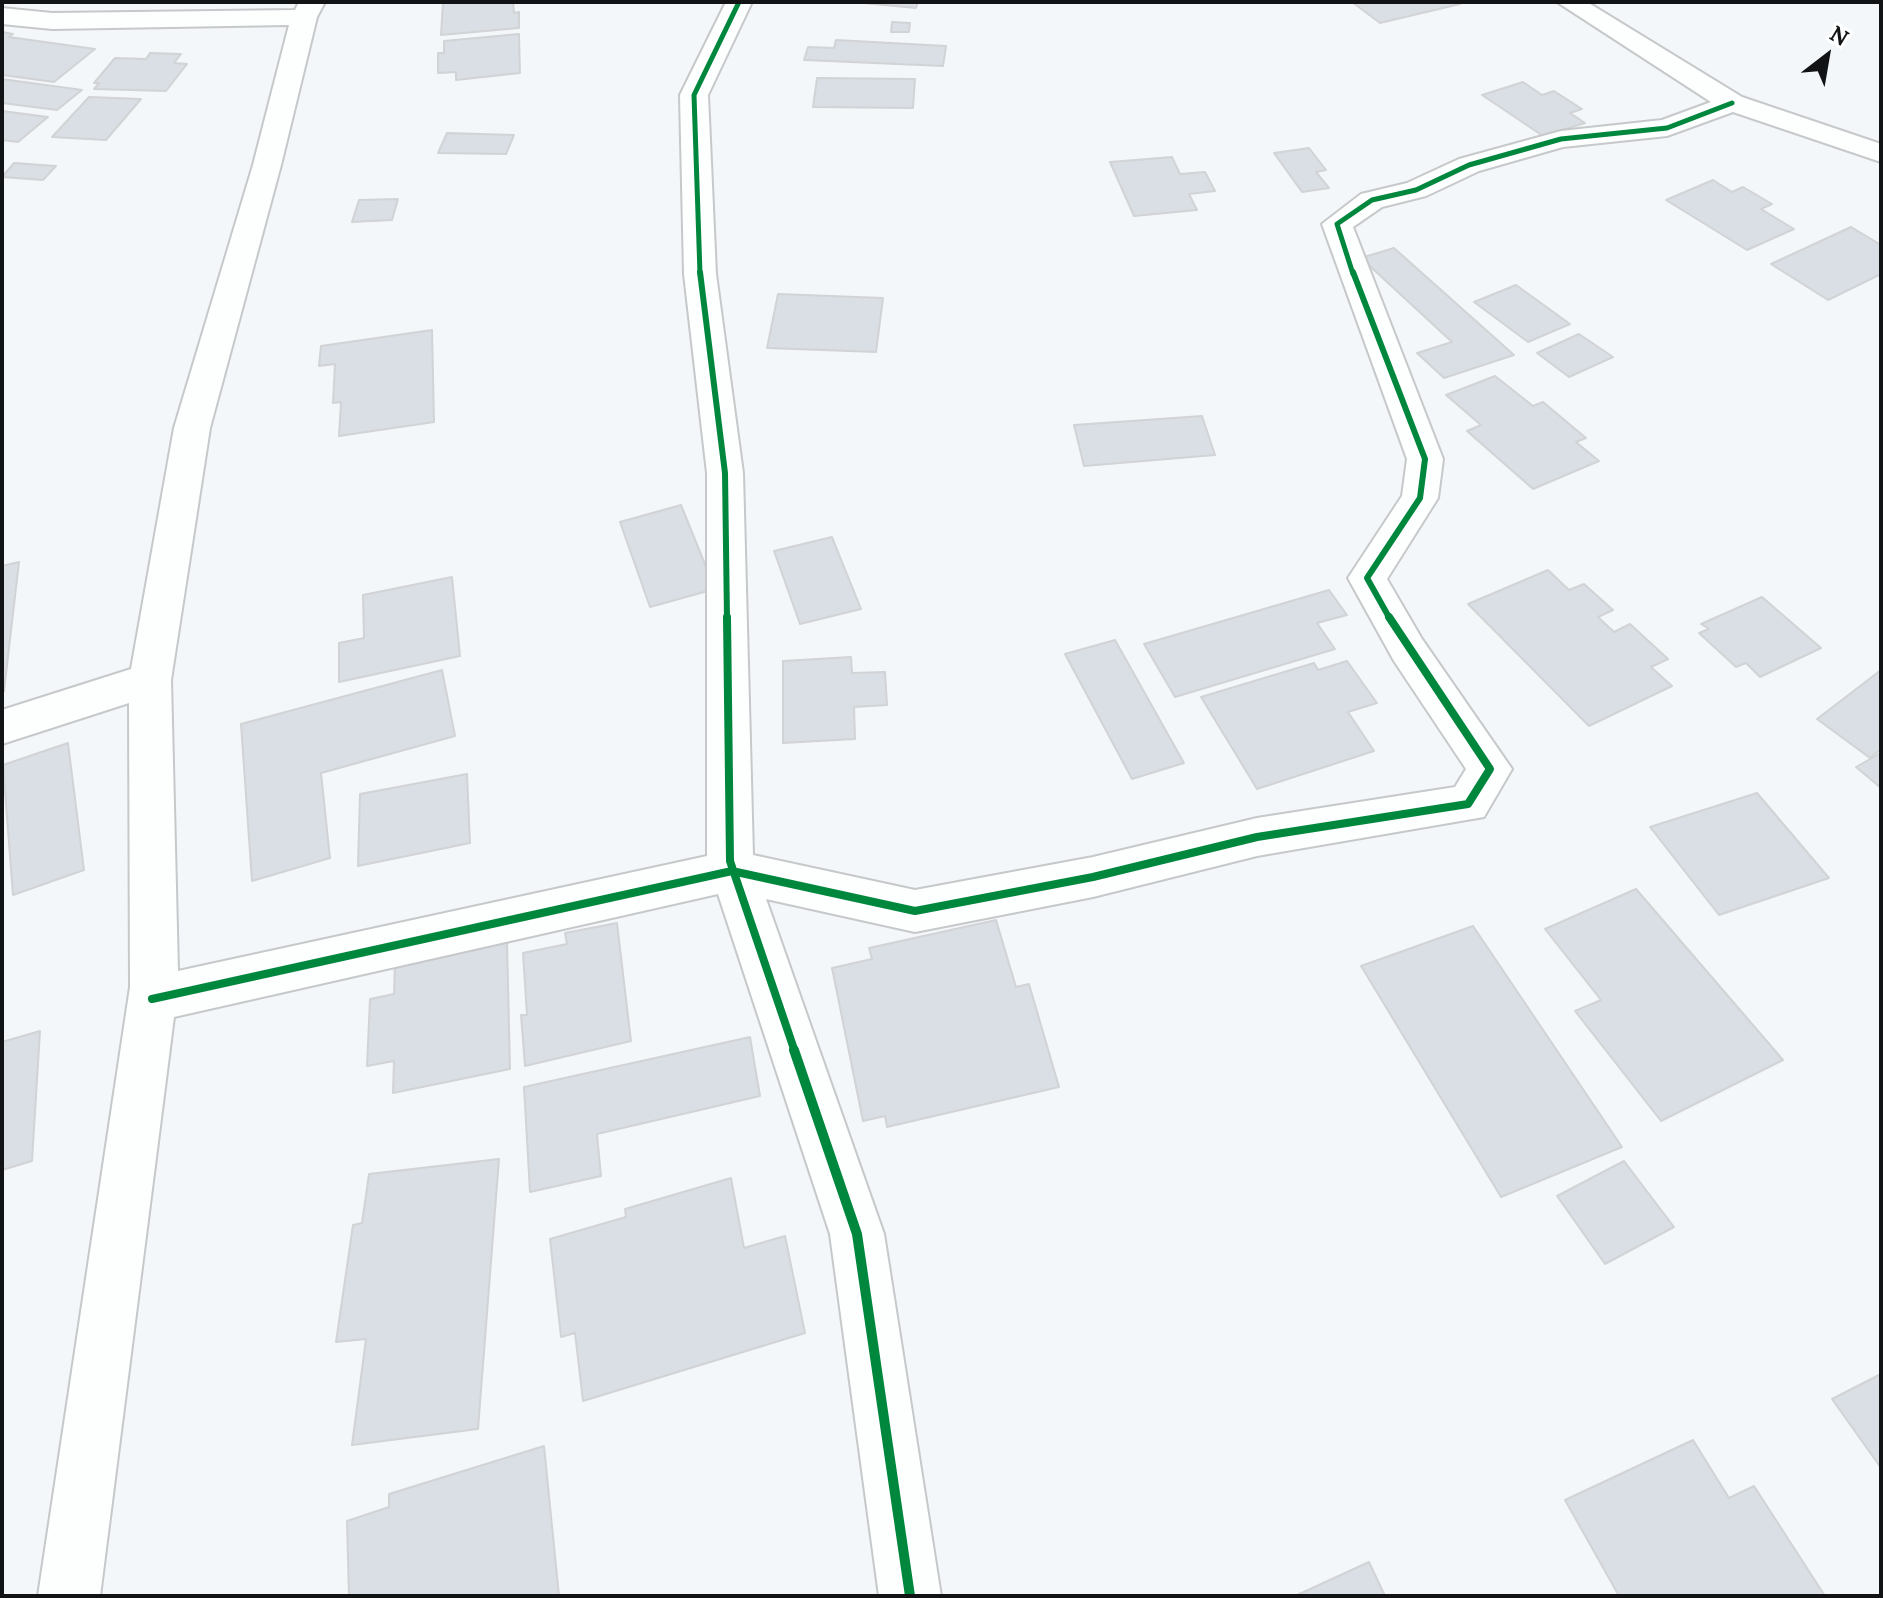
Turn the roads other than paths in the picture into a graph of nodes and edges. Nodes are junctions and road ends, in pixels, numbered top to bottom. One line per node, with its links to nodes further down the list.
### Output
1 (739, 2): 9 (street)
2 (1570, 2): 5 (street)
3 (308, 9): 4 (street); 7 (street)
4 (2, 16)
5 (1732, 103): 6 (street); 9 (street)
6 (1881, 153)
7 (150, 680): 8 (street); 10 (street)
8 (2, 727)
9 (734, 871): 10 (street); 12 (street)
10 (152, 999): 11 (street)
11 (69, 1596)
12 (910, 1596)

